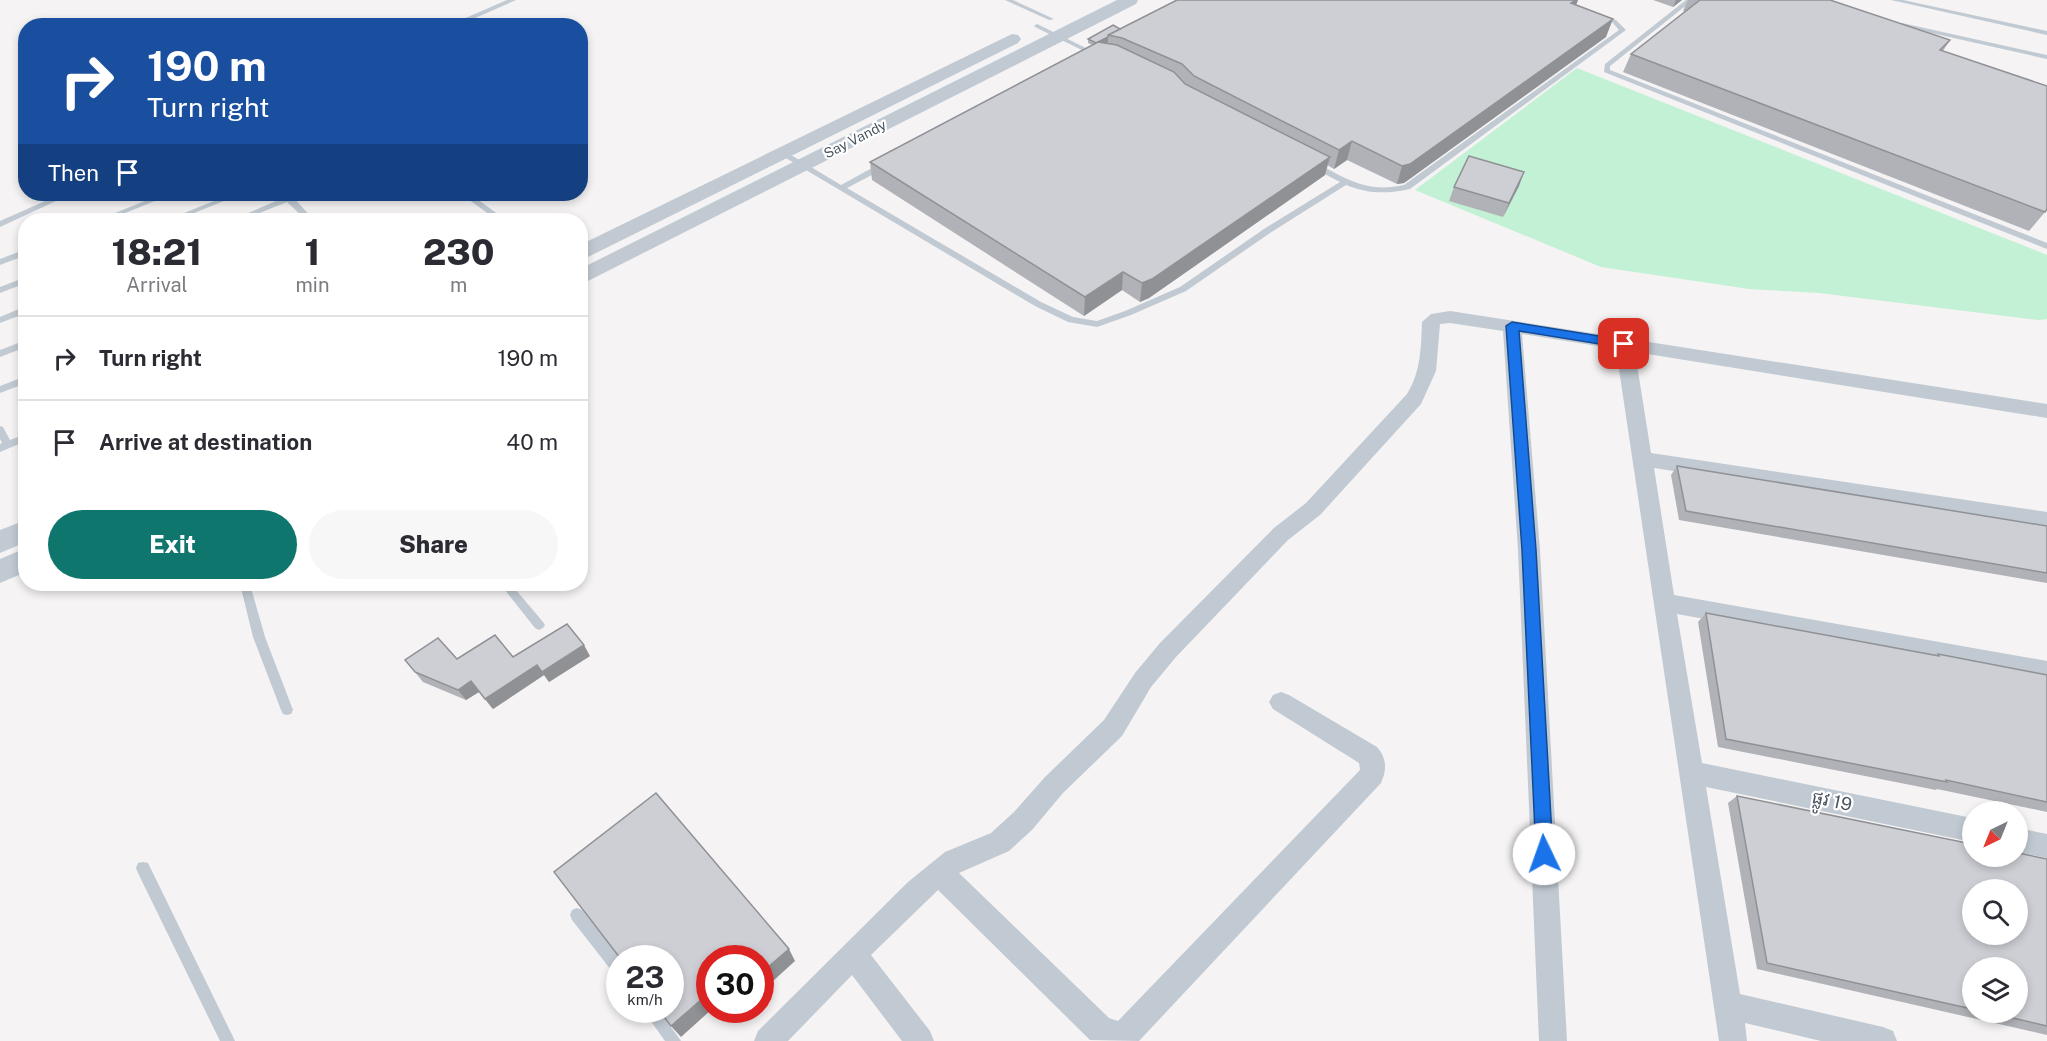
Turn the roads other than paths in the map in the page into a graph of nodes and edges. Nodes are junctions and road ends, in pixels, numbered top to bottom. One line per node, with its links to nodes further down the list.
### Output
1 (513, 0): 10 (lane)
2 (1008, 0): 8 (lane)
3 (1028, 0): 8 (lane)
4 (1091, 0): 12 (street, Say Vandy)
5 (1130, 0): 12 (street, Say Vandy)
6 (1690, 0): 38 (lane)
7 (1894, 0): 13 (lane)
8 (1018, 4): 12 (lane)
9 (1595, 14): 22 (lane)
10 (469, 18)
11 (1895, 23): 16 (lane)
12 (1049, 28): 15 (lane); 18 (street, Say Vandy); 21 (street, Say Vandy)
13 (2047, 33)
14 (1104, 52): 15 (lane)
15 (1093, 55): 17 (lane)
16 (2047, 57)
17 (1082, 60)
18 (783, 154): 21 (lane); 39 (street, Say Vandy)
19 (895, 159): 23 (lane)
20 (1304, 159): 22 (lane)
21 (803, 165): 23 (lane); 42 (street, Say Vandy)
22 (1346, 182): 23 (lane)
23 (843, 187)
24 (51, 201): 30 (lane)
25 (150, 201): 31 (lane)
26 (219, 201): 32 (lane)
27 (276, 201): 33 (lane)
28 (291, 201): 34 (lane)
29 (475, 201): 35 (lane)
30 (25, 213)
31 (120, 213)
32 (189, 213)
33 (251, 213)
34 (303, 213)
35 (492, 213)
36 (18, 216): 37 (lane)
37 (0, 224)
38 (2047, 246)
39 (588, 250)
40 (18, 255): 41 (lane)
41 (0, 262)
42 (588, 274)
43 (18, 283): 44 (lane)
44 (0, 290)
45 (18, 312): 46 (lane)
46 (0, 320)
47 (1512, 326): 48 (street); 75 (street); 85 (street)
48 (1624, 344): 53 (street); 57 (street)
49 (18, 346): 50 (lane)
50 (0, 354)
51 (18, 382): 52 (lane)
52 (0, 390)
53 (2047, 411)
54 (0, 430): 56 (lane)
55 (18, 440): 56 (lane)
56 (4, 446)
57 (1642, 459): 58 (street); 65 (street)
58 (2047, 520)
59 (18, 534): 60 (street)
60 (0, 542)
61 (18, 563): 62 (street)
62 (0, 572)
63 (247, 591): 69 (lane)
64 (511, 591): 66 (lane)
65 (1664, 602): 67 (street); 70 (street)
66 (538, 625)
67 (2047, 671)
68 (1281, 702): 75 (street)
69 (287, 710)
70 (1691, 772): 71 (street, ផ្លូវ 19); 79 (street)
71 (1962, 828)
72 (2028, 842): 73 (street)
73 (2047, 846)
74 (143, 868): 81 (lane)
75 (938, 873): 78 (street)
76 (577, 915): 77 (lane)
77 (606, 952)
78 (853, 954): 83 (street); 84 (street)
79 (1727, 1005): 86 (street); 87 (street)
80 (660, 1023): 82 (lane)
81 (228, 1041)
82 (675, 1041)
83 (768, 1041)
84 (920, 1041)
85 (1554, 1041)
86 (1732, 1041)
87 (1883, 1041)

